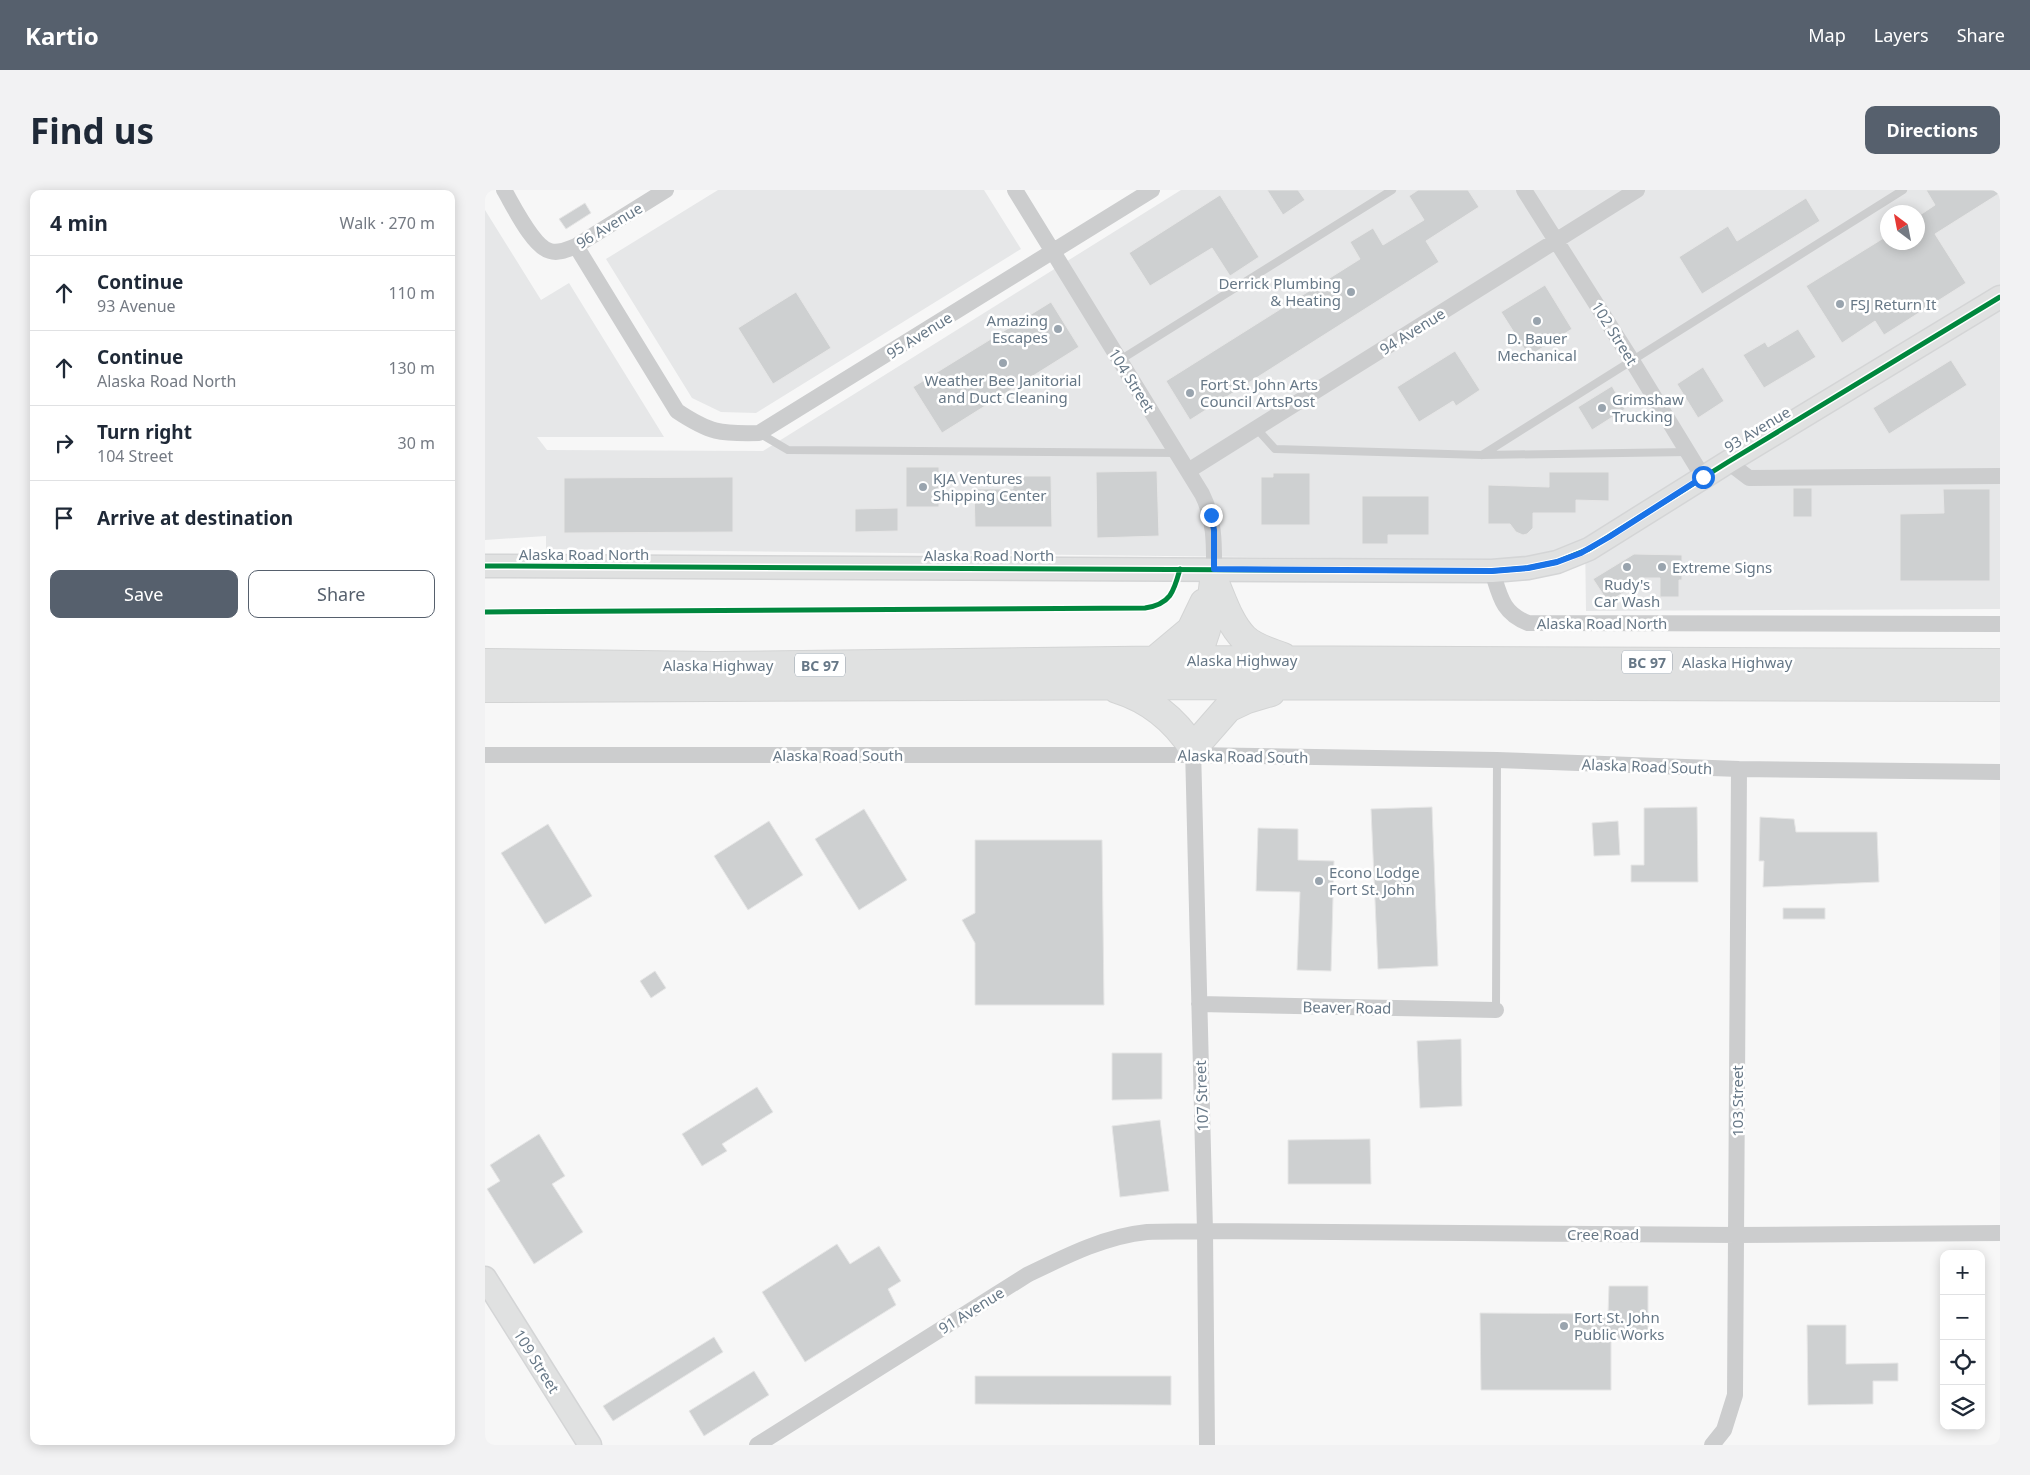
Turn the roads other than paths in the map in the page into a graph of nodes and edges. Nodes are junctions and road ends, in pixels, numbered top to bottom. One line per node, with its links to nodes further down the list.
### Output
1 (504, 190): 10 (street, 96 Avenue)
2 (1015, 190): 11 (street, 104 Street)
3 (1152, 190): 11 (street, 95 Avenue)
4 (1392, 190): 14 (lane)
5 (1524, 190): 9 (street, 102 Street)
6 (1637, 190): 9 (street, 94 Avenue)
7 (1903, 190): 13 (lane)
8 (655, 193): 10 (street, 96 Avenue)
9 (1556, 241): 13 (street, 102 Street); 15 (street, 94 Avenue)
10 (576, 246): 16 (street)
11 (1053, 252): 14 (street, 104 Street); 16 (street, 95 Avenue)
12 (2000, 296): 20 (street, 93 Avenue)
13 (1631, 359): 17 (street, 102 Street); 19 (lane)
14 (1120, 360): 18 (street, 104 Street)
15 (1257, 428): 19 (lane); 21 (street, 94 Avenue)
16 (759, 433): 18 (lane)
17 (1688, 452): 19 (lane); 23 (street, 102 Street)
18 (1177, 453): 21 (street, 104 Street)
19 (1482, 455)
20 (1728, 462): 22 (street, 93 Avenue); 23 (street, 93 Avenue)
21 (1188, 472): 26 (street, 104 Street)
22 (2000, 476)
23 (1703, 477): 25 (street, 93 Avenue)
24 (485, 566): 26 (street, Alaska Road North)
25 (1492, 571): 26 (street, Alaska Road North); 27 (street, Alaska Road North)
26 (1214, 575): 28 (highway); 29 (highway); 33 (highway)
27 (2000, 624)
28 (1195, 660): 29 (highway, Alaska Highway / BC 97); 30 (highway, Alaska Highway / BC 97); 35 (highway)
29 (1154, 661): 32 (highway, Alaska Highway / BC 97)
30 (1251, 661): 33 (highway, Alaska Highway / BC 97); 36 (highway)
31 (2000, 662): 33 (highway, Alaska Highway / BC 97)
32 (485, 663)
33 (1293, 673): 36 (highway, Alaska Highway / BC 97); 37 (highway, Alaska Highway / BC 97); 39 (highway)
34 (1105, 685): 35 (highway, Alaska Highway / BC 97); 38 (highway, Alaska Highway / BC 97); 39 (highway)
35 (1173, 685): 36 (highway, Alaska Highway / BC 97)
36 (1219, 685): 39 (highway)
37 (2000, 687)
38 (485, 688)
39 (1193, 751): 40 (street, Alaska Road South); 41 (street, Alaska Road South); 44 (street, 107 Street)
40 (485, 755)
41 (1497, 760): 42 (street, Alaska Road South); 45 (lane)
42 (1739, 769): 43 (street, Alaska Road South); 48 (street, 103 Street)
43 (2000, 772)
44 (1199, 1004): 45 (street, Beaver Road); 46 (street, 107 Street)
45 (1496, 1010)
46 (1205, 1231): 48 (street, Cree Road); 51 (street, 91 Avenue); 52 (street, 107 Street)
47 (2000, 1233): 48 (street, Cree Road)
48 (1737, 1235): 53 (street, 103 Street)
49 (485, 1278): 50 (street, 109 Street)
50 (590, 1445)
51 (757, 1445)
52 (1207, 1445)
53 (1712, 1445)

